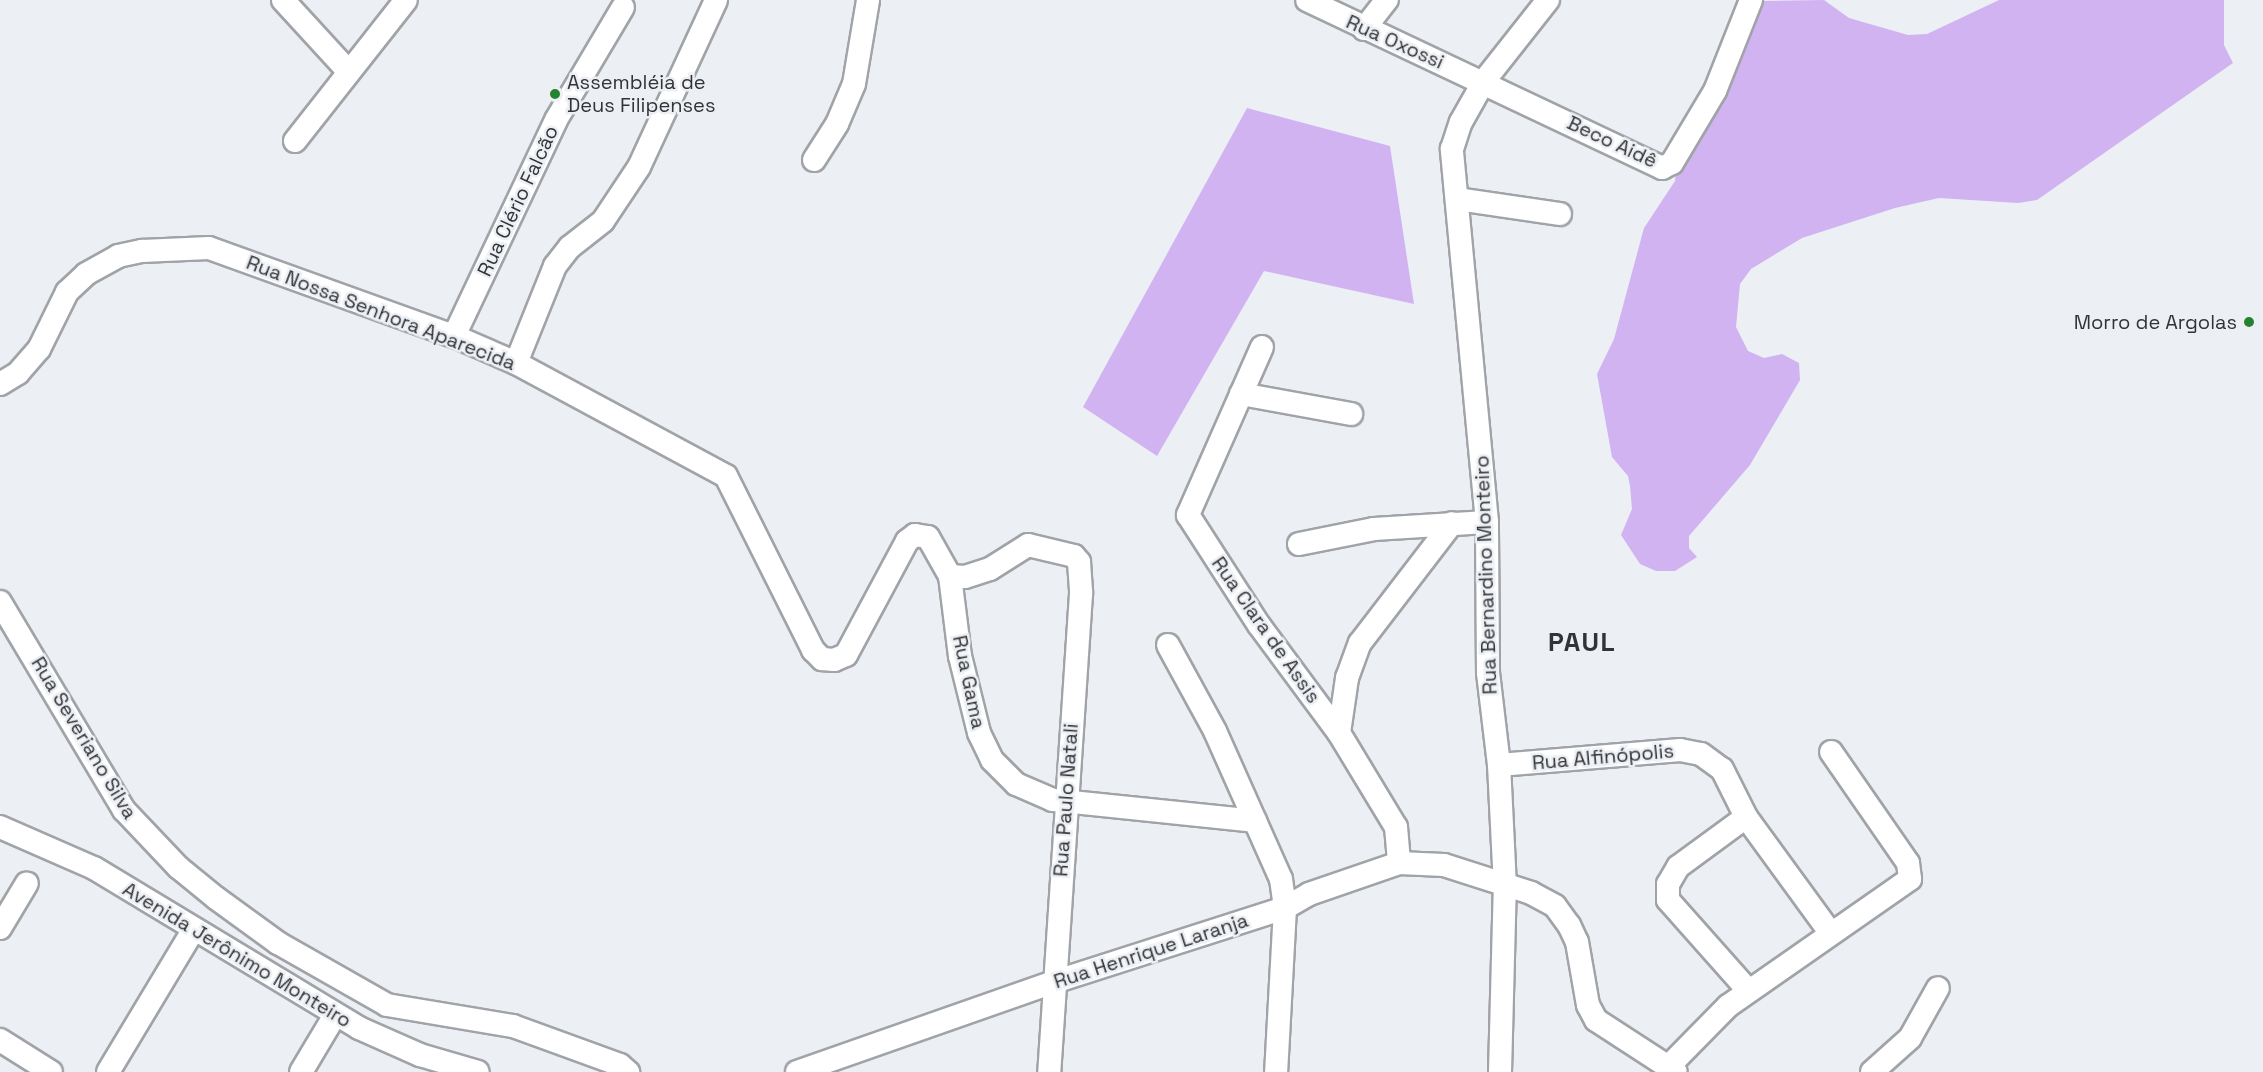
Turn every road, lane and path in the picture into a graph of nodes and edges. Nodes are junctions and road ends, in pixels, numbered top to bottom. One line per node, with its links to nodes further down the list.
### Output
1 (283, 0): 11 (street)
2 (406, 0): 11 (street)
3 (716, 0): 19 (street)
4 (868, 0): 14 (street)
5 (1306, 0): 10 (street, Rua Oxossi)
6 (1387, 0): 10 (street)
7 (1548, 0): 12 (street, Rua Bernardino Monteiro)
8 (1751, 0): 12 (street, Beco Aidê)
9 (623, 7): 17 (street, Rua Clério Falcão)
10 (1364, 29): 12 (street, Rua Oxossi)
11 (348, 71): 13 (street)
12 (1484, 81): 15 (street, Rua Bernardino Monteiro)
13 (296, 141)
14 (814, 160)
15 (1457, 199): 16 (street); 23 (street, Rua Bernardino Monteiro)
16 (1560, 214)
17 (454, 336): 19 (street, Rua Nossa Senhora Aparecida); 20 (street, Rua Nossa Senhora Aparecida)
18 (1262, 347): 21 (street, Rua Clara de Assis)
19 (516, 363): 26 (street, Rua Nossa Senhora Aparecida)
20 (0, 384)
21 (1241, 394): 22 (street); 29 (street, Rua Clara de Assis)
22 (1351, 414)
23 (1487, 522): 24 (street); 32 (street, Rua Bernardino Monteiro)
24 (1452, 523): 25 (street); 29 (street)
25 (1299, 543)
26 (950, 576): 33 (street, Rua Gama); 33 (street, Rua Paulo Natali)
27 (0, 602): 54 (street, Rua Severiano Silva)
28 (1168, 645): 35 (street)
29 (1340, 733): 37 (street, Rua Clara de Assis)
30 (1831, 752): 43 (street)
31 (1596, 766): 32 (street, Rua Alfinópolis)
32 (1499, 771): 34 (street, Rua Alfinópolis); 39 (street, Rua Bernardino Monteiro)
33 (1067, 802): 35 (street, Rua Gama); 44 (street, Rua Paulo Natali)
34 (1746, 817): 43 (street, Rua Alfinópolis); 46 (street)
35 (1255, 821): 40 (street)
36 (0, 827): 42 (street, Avenida Jerônimo Monteiro)
37 (1399, 863): 39 (street, Rua Henrique Laranja); 40 (street, Rua Henrique Laranja)
38 (27, 883): 41 (street)
39 (1505, 887): 49 (street, Rua Henrique Laranja); 58 (street, Rua Bernardino Monteiro)
40 (1285, 908): 44 (street, Rua Henrique Laranja); 57 (street)
41 (0, 928)
42 (194, 929): 47 (street, Avenida Jerônimo Monteiro); 51 (street)
43 (1830, 932): 46 (street)
44 (1057, 981): 55 (street, Rua Henrique Laranja); 56 (street, Rua Paulo Natali)
45 (1938, 988): 59 (street)
46 (1748, 990): 49 (street)
47 (335, 1015): 52 (street); 53 (street, Avenida Jerônimo Monteiro)
48 (0, 1040): 50 (street)
49 (1671, 1070)
50 (51, 1072)
51 (108, 1072)
52 (301, 1072)
53 (478, 1072)
54 (628, 1072)
55 (797, 1072)
56 (1049, 1072)
57 (1276, 1072)
58 (1500, 1072)
59 (1872, 1072)

